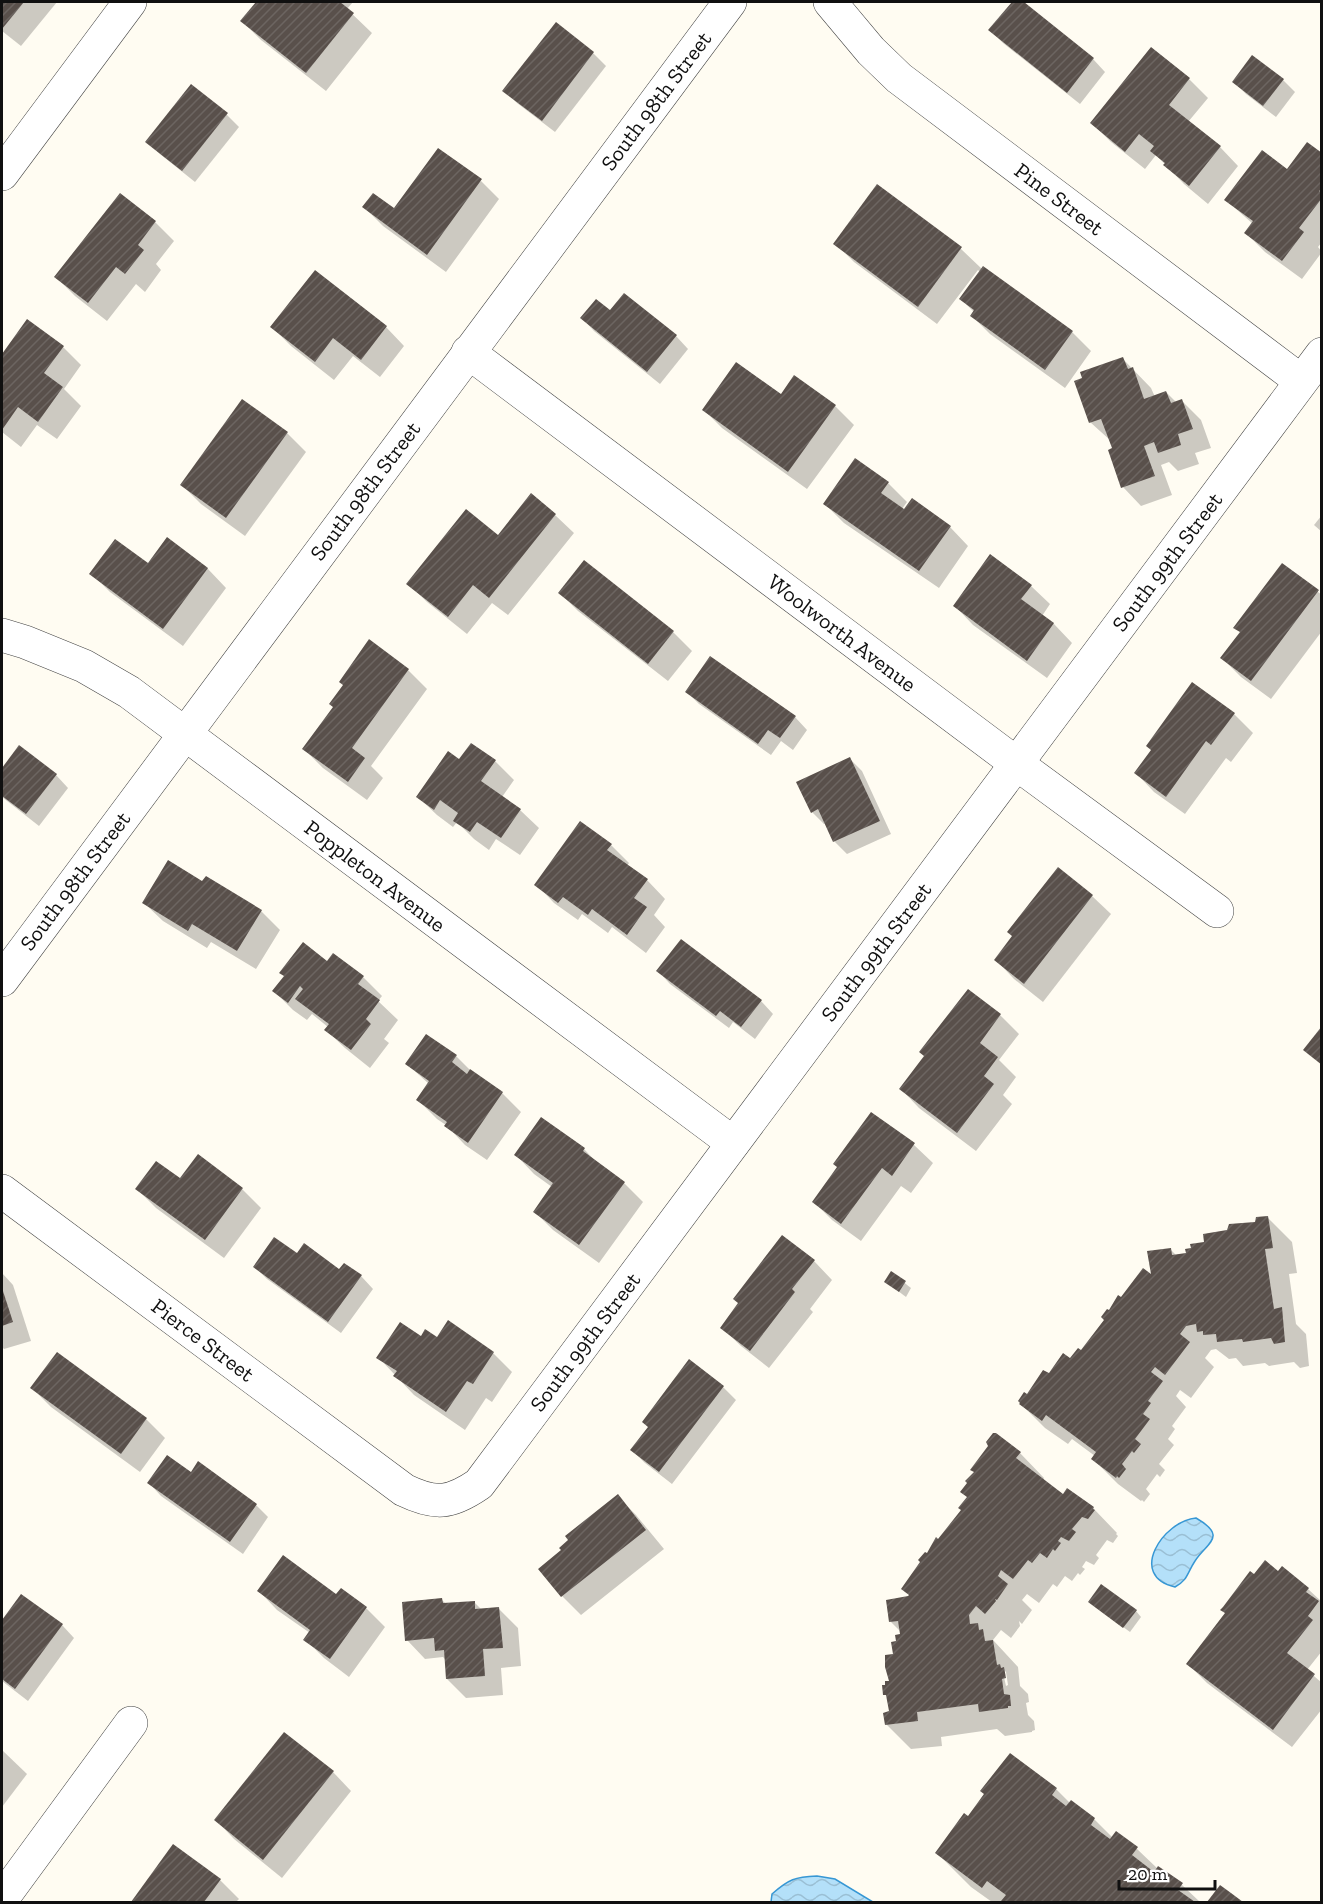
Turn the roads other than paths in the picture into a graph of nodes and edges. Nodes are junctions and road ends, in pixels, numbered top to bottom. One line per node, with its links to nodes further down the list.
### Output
1 (130, 2): 4 (street)
2 (730, 2): 5 (street, South 98th Street)
3 (830, 2): 7 (street, Pine Street)
4 (2, 174)
5 (468, 352): 9 (street, South 98th Street); 10 (street, Woolworth Avenue)
6 (1322, 354): 7 (street, South 99th Street)
7 (1301, 381): 10 (street, South 99th Street)
8 (2, 635): 9 (street, Poppleton Avenue)
9 (185, 734): 12 (street, South 98th Street); 13 (street, Poppleton Avenue)
10 (1017, 764): 11 (street, Woolworth Avenue); 13 (street, South 99th Street)
11 (1217, 911)
12 (2, 980)
13 (733, 1143): 15 (street, South 99th Street)
14 (2, 1191): 15 (street, Pierce Street)
15 (404, 1490)
16 (131, 1723): 17 (street)
17 (2, 1899)

